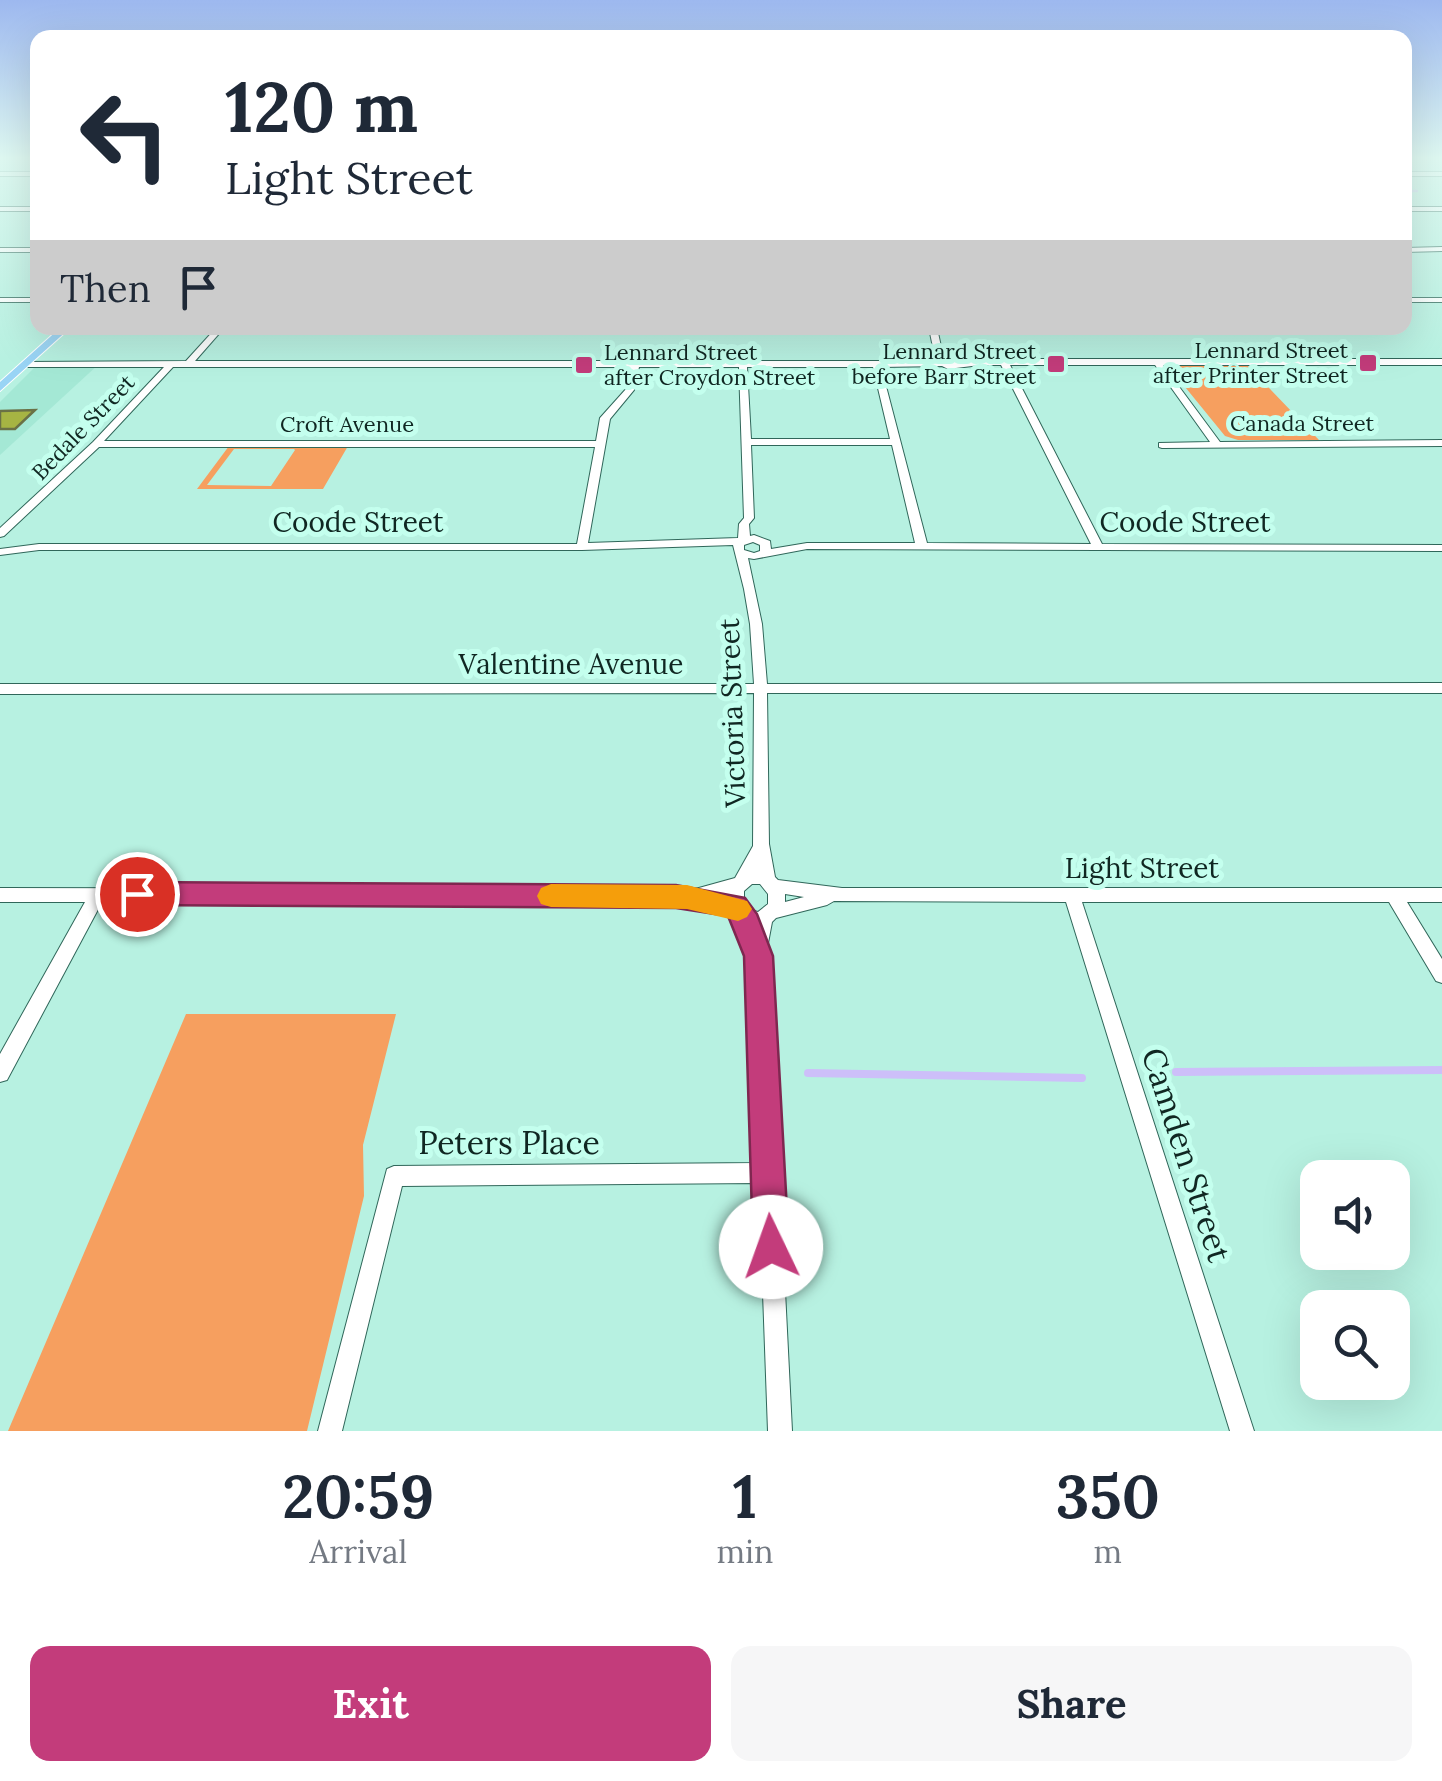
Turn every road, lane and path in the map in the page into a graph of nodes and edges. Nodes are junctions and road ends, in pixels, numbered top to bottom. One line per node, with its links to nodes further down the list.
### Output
1 (0, 250): 2 (street)
2 (30, 250)
3 (1442, 250): 4 (street)
4 (1412, 251)
5 (0, 300): 6 (street)
6 (30, 300)
7 (1412, 300): 8 (street)
8 (1442, 300)
9 (47, 335): 25 (main road)
10 (58, 335): 24 (main road)
11 (214, 335): 17 (street)
12 (935, 335): 13 (street)
13 (938, 344): 14 (street); 15 (street)
14 (938, 360): 15 (street); 23 (street)
15 (954, 360): 18 (street)
16 (172, 362): 17 (street); 24 (street); 30 (street, Bedale Street)
17 (190, 362): 21 (street)
18 (1004, 362): 19 (street); 41 (street)
19 (1157, 362): 20 (street); 33 (street)
20 (1442, 362)
21 (635, 363): 22 (street); 31 (street)
22 (744, 363): 23 (street); 27 (street)
23 (876, 363): 28 (street)
24 (28, 364): 26 (main road)
25 (0, 380)
26 (0, 388)
27 (749, 442): 28 (street); 34 (street)
28 (894, 442): 38 (street)
29 (1442, 442): 33 (street, Canada Street)
30 (96, 444): 31 (street, Croft Avenue); 35 (street, Bedale Street)
31 (598, 444): 39 (street)
32 (1162, 444): 33 (street, Canada Street)
33 (1216, 444)
34 (749, 518): 37 (street); 40 (street)
35 (7, 537): 36 (street, Coode Street); 43 (street)
36 (39, 546): 39 (street, Coode Street); 43 (street, Coode Street)
37 (741, 546): 39 (street, Coode Street); 40 (street, Coode Street); 44 (street, Victoria Street)
38 (922, 546): 40 (street, Coode Street); 41 (street, Coode Street)
39 (582, 547)
40 (762, 547): 44 (street, Victoria Street)
41 (1098, 547): 42 (street, Coode Street)
42 (1442, 548)
43 (1, 552)
44 (752, 579): 47 (street, Victoria Street)
45 (1442, 688): 47 (street, Valentine Avenue)
46 (0, 689): 47 (street, Valentine Avenue)
47 (759, 689): 48 (street, Victoria Street)
48 (761, 846): 49 (street, Victoria Street); 50 (street, Victoria Street)
49 (741, 883): 50 (street); 57 (street); 58 (street)
50 (771, 884): 53 (street, Light Street); 59 (street)
51 (0, 894): 52 (street)
52 (98, 894): 57 (street); 62 (street)
53 (842, 895): 56 (street, Light Street); 59 (street, Light Street)
54 (1394, 895): 55 (street, Light Street); 56 (street, Light Street); 61 (street)
55 (1442, 895)
56 (1072, 896): 66 (street, Camden Street)
57 (687, 897): 58 (street)
58 (739, 910): 59 (street); 60 (street)
59 (768, 914): 60 (street)
60 (758, 956): 63 (street)
61 (1442, 976)
62 (0, 1073)
63 (768, 1173): 64 (street, Peters Place); 65 (street)
64 (330, 1431)
65 (780, 1431)
66 (1242, 1431)

